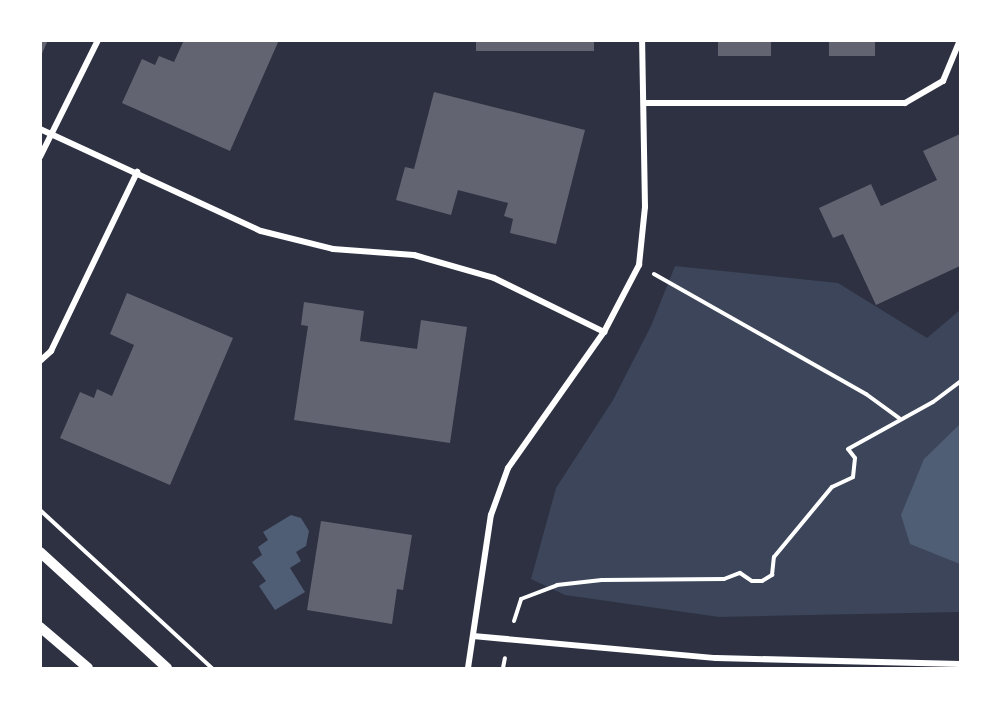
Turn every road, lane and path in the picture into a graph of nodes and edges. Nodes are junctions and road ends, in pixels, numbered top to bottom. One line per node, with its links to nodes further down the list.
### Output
1 (98, 40): 6 (street)
2 (642, 40): 4 (street)
3 (960, 40): 4 (street)
4 (645, 103): 9 (street)
5 (40, 129): 6 (street)
6 (51, 135): 7 (street); 8 (street)
7 (40, 157)
8 (137, 172): 10 (street); 11 (street)
9 (639, 265): 10 (street); 13 (path)
10 (604, 332): 17 (street)
11 (40, 361)
12 (960, 382): 13 (path)
13 (899, 418): 18 (path)
14 (40, 510): 23 (path)
15 (40, 552): 22 (street)
16 (40, 627): 21 (street)
17 (473, 636): 18 (street); 24 (street)
18 (509, 638): 20 (street); 25 (path)
19 (960, 664): 20 (street)
20 (922, 666)
21 (88, 669)
22 (167, 669)
23 (212, 669)
24 (468, 669)
25 (503, 669)

